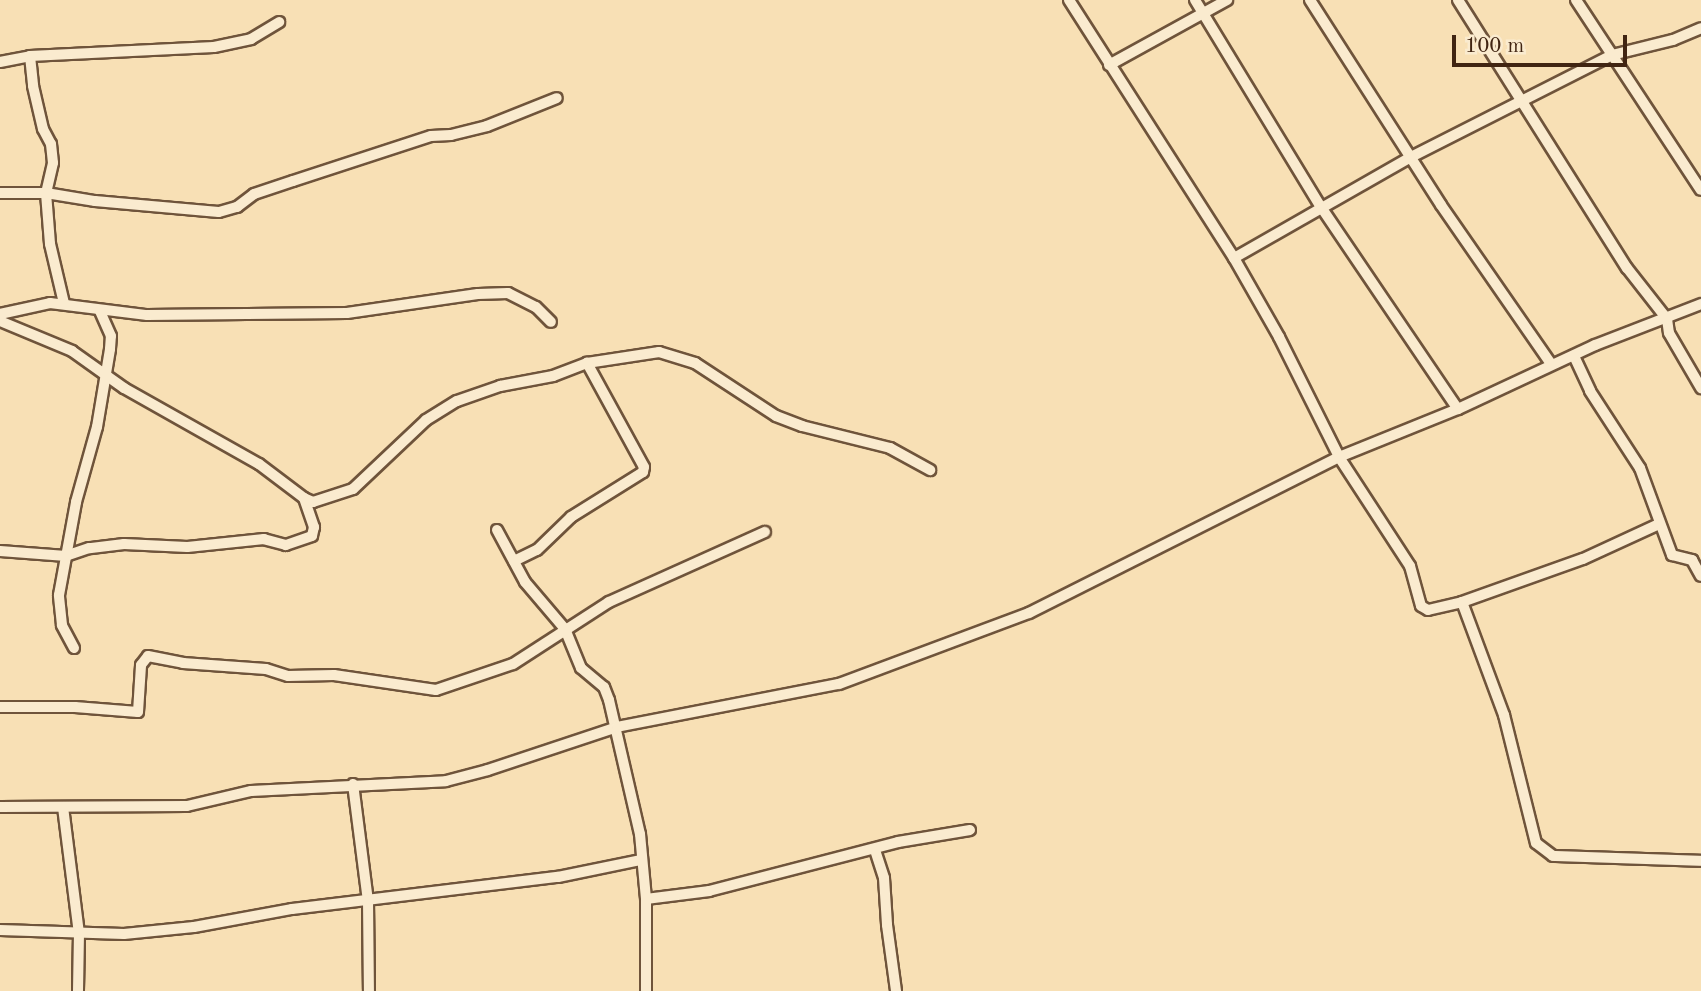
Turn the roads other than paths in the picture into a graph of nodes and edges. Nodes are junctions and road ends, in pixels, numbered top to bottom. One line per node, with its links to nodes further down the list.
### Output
1 (1069, 0): 13 (street)
2 (1195, 0): 7 (street)
3 (1227, 0): 7 (street)
4 (1310, 0): 16 (street)
5 (1458, 0): 15 (street)
6 (1576, 0): 10 (street)
7 (1204, 13): 13 (street); 20 (street)
8 (279, 22): 11 (street)
9 (1701, 28): 10 (street)
10 (1612, 55): 15 (street); 17 (street)
11 (30, 57): 12 (street); 19 (street)
12 (0, 62)
13 (1109, 65): 21 (street)
14 (557, 98): 19 (street)
15 (1519, 101): 16 (street); 26 (street)
16 (1411, 157): 20 (street); 31 (street)
17 (1701, 190)
18 (0, 193): 19 (street)
19 (46, 193): 22 (street)
20 (1321, 207): 21 (street); 34 (street)
21 (1234, 258): 35 (street)
22 (64, 303): 24 (street); 25 (street)
23 (1701, 304): 26 (street)
24 (100, 311): 28 (street); 32 (street)
25 (0, 314)
26 (1667, 319): 29 (street); 33 (street)
27 (0, 321): 32 (street)
28 (551, 322)
29 (1574, 356): 31 (street); 38 (street)
30 (587, 363): 36 (street); 37 (street); 43 (street)
31 (1551, 364): 34 (street)
32 (104, 373): 37 (street); 42 (street)
33 (1701, 388)
34 (1458, 409): 35 (street)
35 (1339, 457): 45 (street); 49 (street)
36 (930, 470)
37 (304, 498): 42 (street)
38 (1659, 524): 44 (street); 45 (street)
39 (497, 530): 43 (street)
40 (765, 532): 46 (street)
41 (0, 551): 42 (street)
42 (66, 556): 47 (street)
43 (514, 561): 46 (street)
44 (1701, 575)
45 (1462, 602): 56 (street)
46 (565, 629): 48 (street); 49 (street)
47 (74, 648)
48 (0, 707)
49 (617, 727): 50 (street); 55 (street)
50 (353, 784): 52 (street); 58 (street)
51 (0, 807): 52 (street)
52 (63, 807): 60 (street)
53 (970, 830): 54 (street)
54 (875, 850): 57 (street); 64 (street)
55 (640, 860): 57 (street); 58 (street)
56 (1701, 861)
57 (646, 899): 63 (street)
58 (368, 901): 60 (street); 62 (street)
59 (0, 930): 60 (street)
60 (79, 933): 61 (street)
61 (78, 991)
62 (369, 991)
63 (646, 991)
64 (896, 991)

